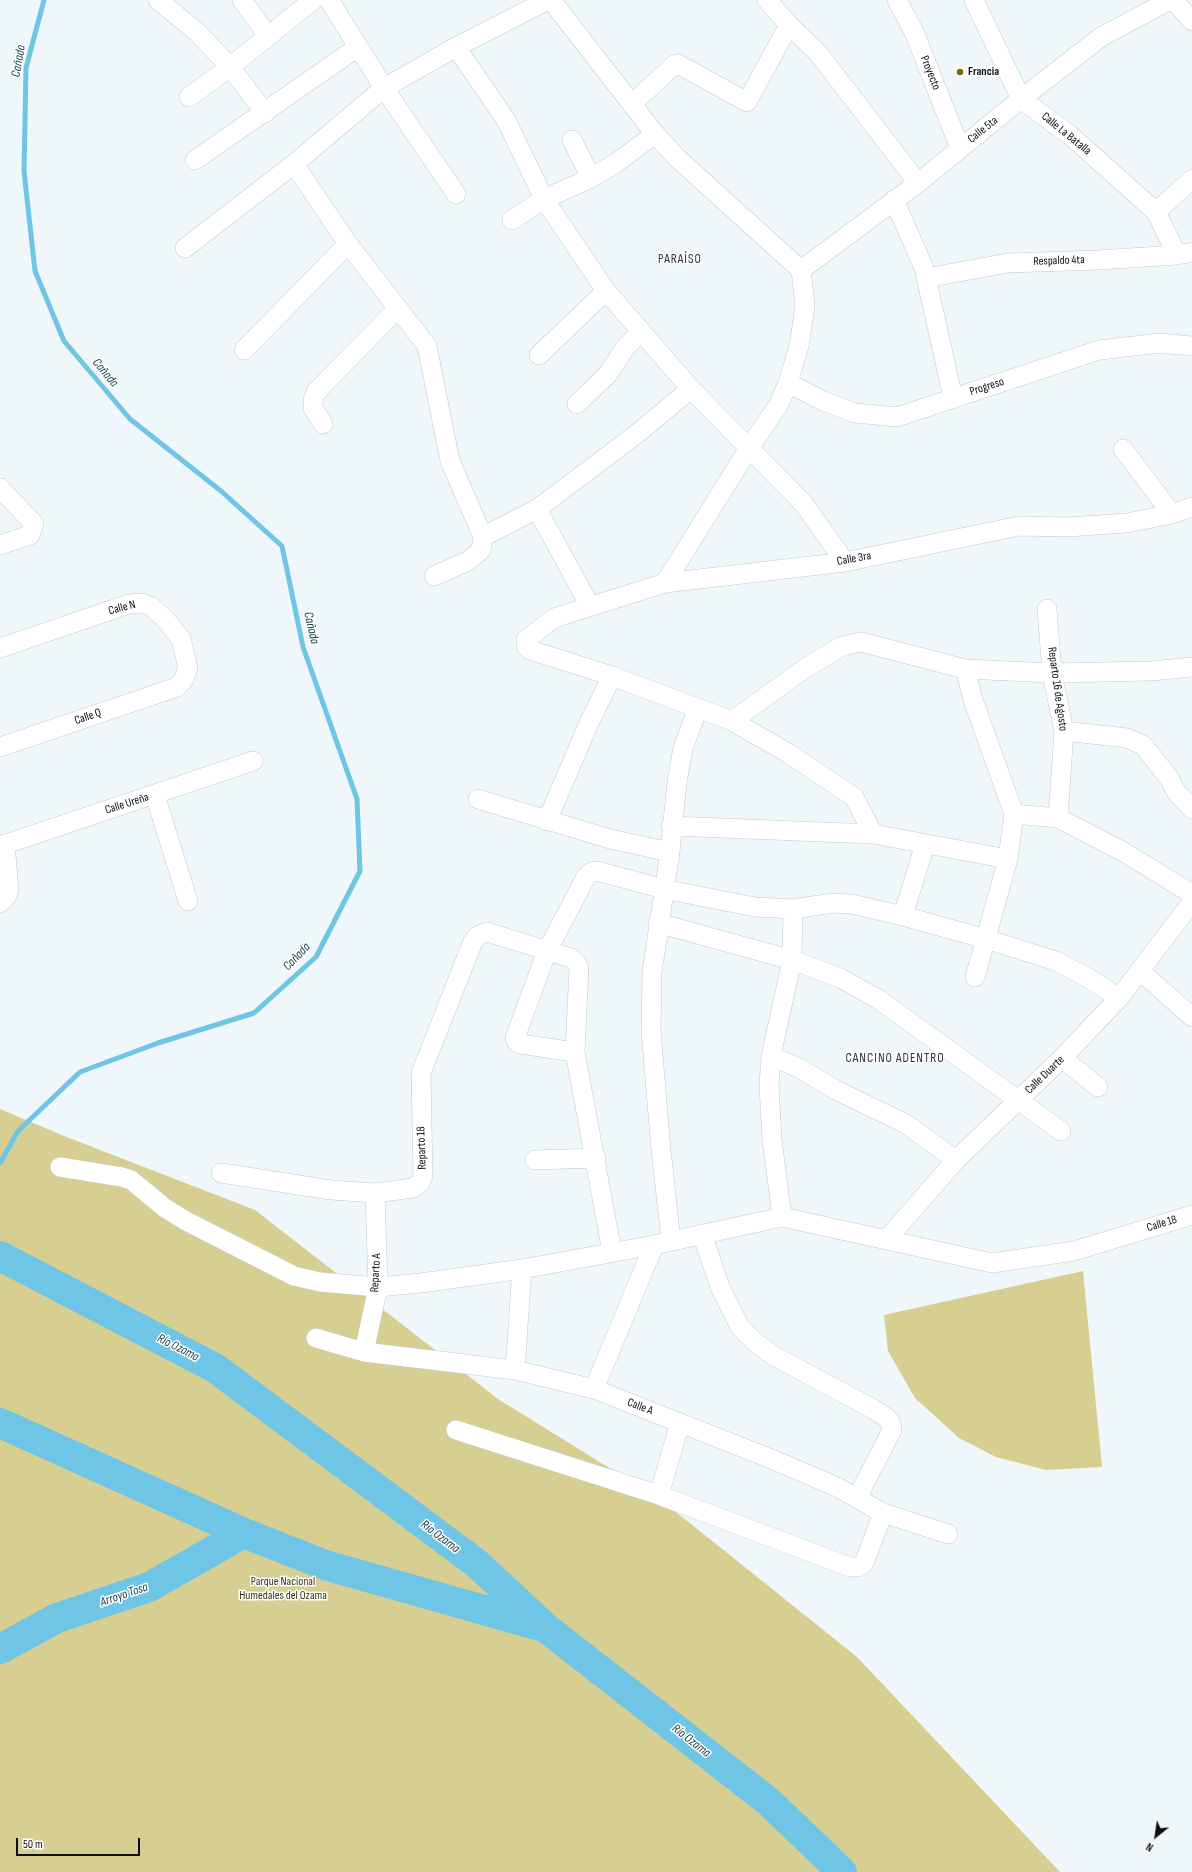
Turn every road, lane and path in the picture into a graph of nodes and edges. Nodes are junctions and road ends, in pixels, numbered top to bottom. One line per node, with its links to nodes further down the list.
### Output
1 (158, 0): 16 (street)
2 (242, 0): 13 (street)
3 (313, 0): 13 (street)
4 (329, 0): 14 (street)
5 (548, 0): 15 (street)
6 (551, 0): 20 (street)
7 (767, 0): 12 (street)
8 (897, 0): 24 (street, Proyecto)
9 (974, 0): 19 (street, Calle La Batalla)
10 (1172, 0): 11 (street); 19 (street, Calle 5ta)
11 (1192, 21)
12 (789, 25): 20 (street); 29 (street)
13 (268, 36): 16 (street)
14 (358, 47): 17 (street); 21 (street)
15 (456, 47): 17 (street); 31 (street)
16 (230, 67): 18 (street); 21 (street)
17 (384, 88): 26 (street); 30 (street)
18 (189, 97)
19 (1021, 99): 24 (street, Calle 5ta); 33 (street, Calle La Batalla)
20 (632, 104): 22 (street)
21 (264, 113): 25 (street)
22 (655, 134): 27 (street); 38 (street)
23 (572, 140): 27 (street)
24 (960, 148): 29 (street, Calle 5ta)
25 (195, 160)
26 (294, 164): 35 (street); 36 (street)
27 (591, 178): 31 (street)
28 (1192, 179): 33 (street)
29 (918, 183): 32 (street, Calle 5ta)
30 (456, 194)
31 (544, 199): 34 (street); 40 (street)
32 (894, 200): 38 (street, Calle 5ta); 39 (street)
33 (1156, 212): 37 (street, Calle La Batalla)
34 (512, 220)
35 (348, 244): 41 (street); 44 (street)
36 (185, 248)
37 (1184, 253): 39 (street, Respaldo 4ta)
38 (801, 270): 46 (street)
39 (926, 278): 48 (street)
40 (606, 291): 42 (street); 45 (street)
41 (398, 308): 50 (street); 57 (street)
42 (641, 331): 47 (street); 49 (street)
43 (1192, 346): 48 (street, Progreso)
44 (244, 350)
45 (539, 355)
46 (788, 383): 48 (street, Progreso); 51 (street)
47 (691, 388): 51 (street); 55 (street)
48 (953, 398)
49 (577, 404)
50 (323, 424)
51 (749, 448): 59 (street); 61 (street)
52 (1123, 449): 56 (street)
53 (0, 488): 58 (street)
54 (1192, 507): 56 (street, Calle 3ra)
55 (537, 509): 57 (street); 62 (street)
56 (1172, 514): 59 (street, Calle 3ra)
57 (484, 533): 60 (street)
58 (0, 545)
59 (845, 562): 61 (street, Calle 3ra)
60 (434, 576)
61 (665, 583): 62 (street, Calle 3ra)
62 (590, 606): 68 (street, Calle 3ra)
63 (1047, 609): 67 (street, Reparto 16 de Agosto)
64 (0, 648): 69 (street, Calle N)
65 (1192, 667): 67 (street)
66 (965, 669): 67 (street); 71 (street); 78 (street)
67 (1052, 673): 72 (street, Reparto 16 de Agosto)
68 (612, 676): 70 (street); 80 (street)
69 (177, 688): 73 (street, Calle Q)
70 (698, 708): 71 (street); 81 (street)
71 (732, 721): 82 (street)
72 (1064, 731): 77 (street); 79 (street, Reparto 16 de Agosto)
73 (0, 747)
74 (253, 761): 75 (street, Calle Ureña)
75 (155, 795): 84 (street, Calle Ureña); 89 (street)
76 (478, 799): 80 (street)
77 (1192, 809)
78 (1014, 814): 79 (street); 86 (street)
79 (1058, 818): 88 (street)
80 (547, 821): 85 (street)
81 (671, 826): 82 (street); 85 (street)
82 (873, 834): 83 (street)
83 (925, 844): 86 (street); 93 (street)
84 (3, 845): 91 (street)
85 (670, 852): 87 (street)
86 (1008, 859): 95 (street)
87 (664, 889): 92 (street); 94 (street); 96 (street)
88 (1192, 894)
89 (188, 901)
90 (1192, 902): 98 (street, Calle Duarte)
91 (0, 903)
92 (793, 909): 93 (street); 97 (street)
93 (903, 916): 95 (street)
94 (658, 923): 97 (street); 118 (street)
95 (986, 939): 99 (street); 100 (street)
96 (547, 951): 102 (street); 102 (street); 113 (street, Reparto 18)
97 (792, 960): 103 (street); 106 (street)
98 (1140, 972): 100 (street, Calle Duarte); 101 (street)
99 (975, 977)
100 (1119, 998): 104 (street, Calle Duarte)
101 (1192, 1018)
102 (575, 1052): 108 (street)
103 (771, 1056): 110 (street); 115 (street)
104 (1062, 1058): 105 (street); 106 (street, Calle Duarte)
105 (1098, 1087)
106 (1017, 1101): 107 (street); 110 (street, Calle Duarte)
107 (1061, 1131)
108 (596, 1158): 109 (street); 119 (street)
109 (535, 1160)
110 (956, 1160): 117 (street, Calle Duarte)
111 (60, 1167): 121 (street)
112 (220, 1173): 113 (street, Reparto 18)
113 (375, 1193): 121 (street, Reparto A)
114 (1192, 1215): 117 (street, Calle 18)
115 (782, 1217): 116 (street); 117 (street, Calle 18)
116 (702, 1234): 118 (street); 129 (street)
117 (887, 1239)
118 (663, 1243): 119 (street); 125 (street)
119 (612, 1252): 120 (street)
120 (522, 1269): 121 (street); 124 (street)
121 (378, 1287): 123 (street, Reparto A)
122 (316, 1338): 123 (street, Calle A)
123 (364, 1352): 124 (street, Calle A)
124 (515, 1370): 125 (street, Calle A)
125 (594, 1389): 126 (street, Calle A)
126 (680, 1423): 128 (street); 129 (street, Calle A)
127 (456, 1430): 128 (street)
128 (660, 1495): 130 (street)
129 (857, 1498): 130 (street, Calle A)
130 (883, 1513): 131 (street, Calle A)
131 (948, 1534)

